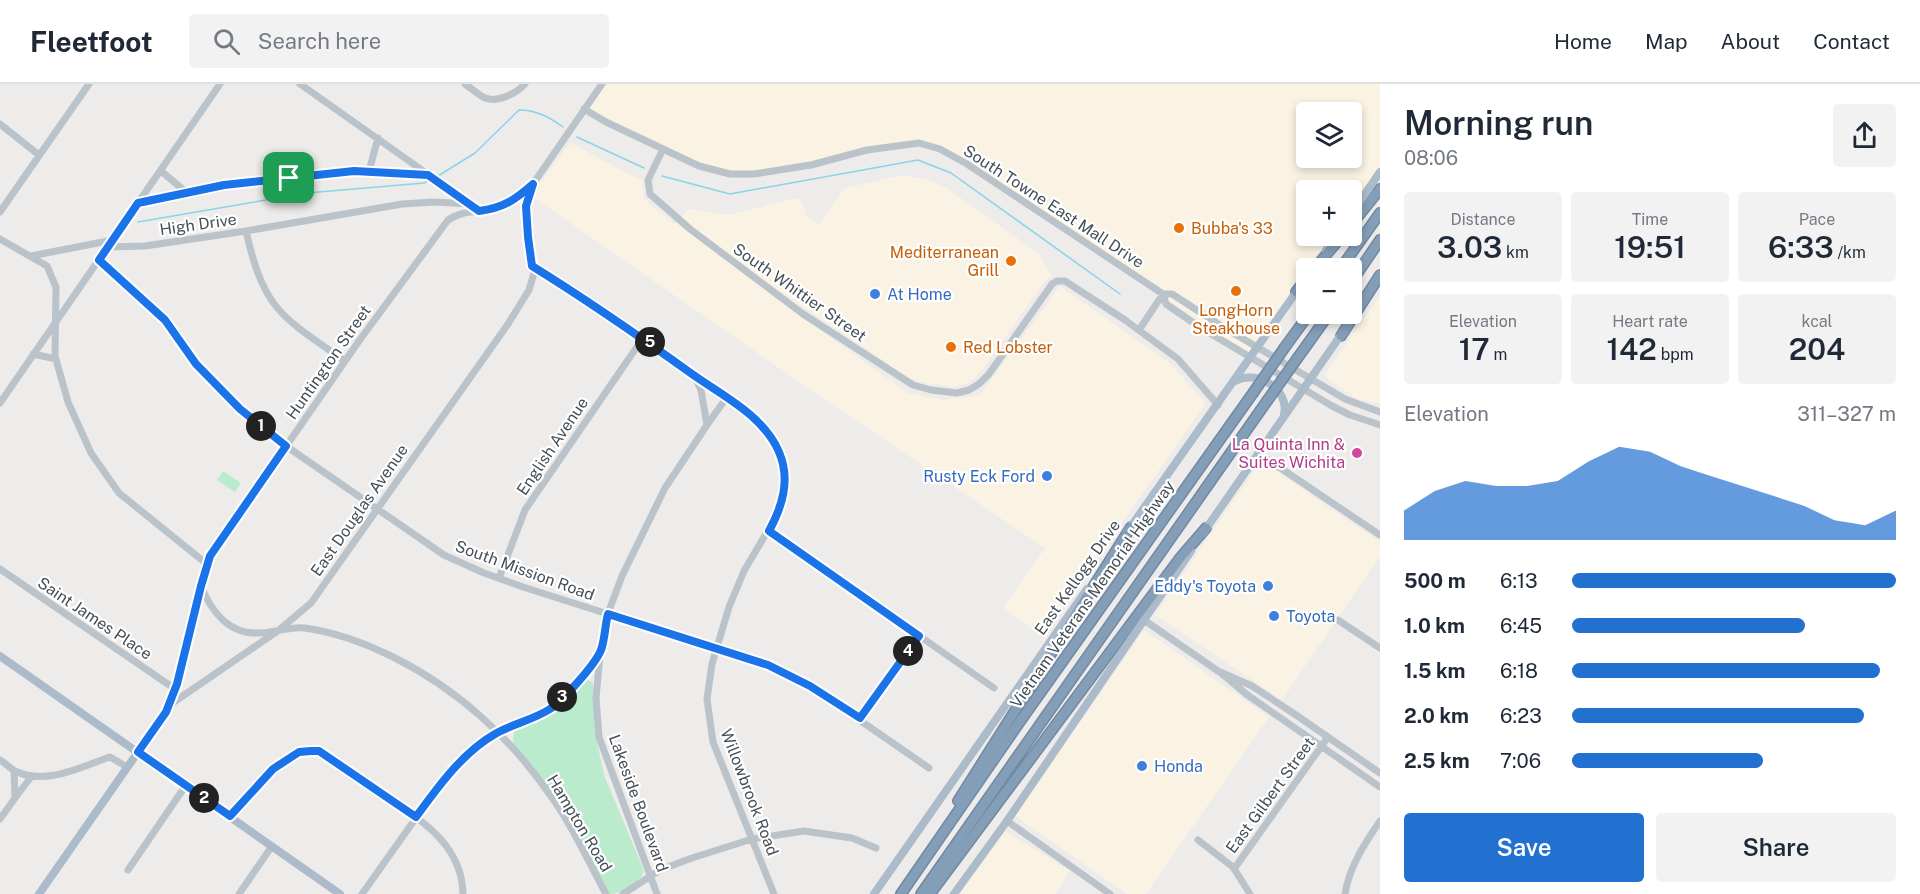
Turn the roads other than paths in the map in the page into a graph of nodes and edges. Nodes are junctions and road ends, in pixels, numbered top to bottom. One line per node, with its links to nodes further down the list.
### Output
1 (89, 84): 11 (street)
2 (220, 84): 12 (street)
3 (300, 84): 9 (street)
4 (465, 84): 5 (street)
5 (525, 84)
6 (602, 84): 7 (street, East Douglas Avenue)
7 (584, 110): 10 (street, South Towne East Mall Drive); 16 (street, East Douglas Avenue)
8 (0, 124): 11 (street)
9 (378, 138): 13 (street); 15 (street)
10 (663, 149): 41 (street, South Towne East Mall Drive); 45 (street, South Whittier Street)
11 (39, 155): 23 (street)
12 (161, 171): 18 (street); 20 (street)
13 (369, 171): 15 (street); 18 (street)
14 (1380, 172): 19 (main road)
15 (428, 175): 21 (street)
16 (533, 184): 22 (street, Huntington Street); 36 (street, East Douglas Avenue)
17 (1380, 189): 24 (highway)
18 (186, 192): 20 (street)
19 (1362, 198)
20 (138, 203): 28 (street)
21 (471, 204): 22 (street); 26 (street, High Drive)
22 (479, 211): 52 (street, Huntington Street)
23 (0, 212)
24 (1362, 212)
25 (1380, 213): 34 (highway)
26 (246, 231): 31 (street, High Drive); 52 (street)
27 (0, 239): 32 (street)
28 (113, 240): 31 (street); 32 (street)
29 (1380, 240): 37 (highway)
30 (1333, 246): 33 (highway)
31 (108, 247): 35 (street)
32 (31, 256): 42 (street)
33 (1323, 258)
34 (1348, 258)
35 (99, 260): 42 (street); 64 (street, South Mission Road)
36 (532, 266): 47 (street, Willowbrook Road); 66 (street, East Douglas Avenue)
37 (1362, 266)
38 (1380, 275): 46 (highway)
39 (1380, 282): 46 (main road)
40 (1296, 292): 48 (main road, East Kellogg Drive)
41 (1163, 294): 45 (street); 48 (street, South Towne East Mall Drive); 50 (street, South Towne East Mall Drive)
42 (55, 323): 49 (street); 51 (street)
43 (1302, 324): 127 (highway, Vietnam Veterans Memorial Highway, bridge)
44 (1322, 324): 128 (highway, Vietnam Veterans Memorial Highway, bridge)
45 (1139, 330): 59 (street)
46 (1341, 336): 54 (main road)
47 (643, 338): 53 (street, Willowbrook Road); 73 (street, English Avenue)
48 (1258, 347): 50 (main road, East Kellogg Drive); 54 (street, South Towne East Mall Drive)
49 (33, 354): 51 (street); 58 (street)
50 (1251, 356): 55 (main road, East Kellogg Drive); 56 (street, South Towne East Mall Drive)
51 (56, 358): 71 (street)
52 (345, 361): 64 (street, Huntington Street)
53 (691, 373): 57 (street, Willowbrook Road); 62 (street)
54 (1311, 378): 56 (main road); 60 (street, South Towne East Mall Drive)
55 (1233, 382): 59 (main road, East Kellogg Drive); 61 (main road)
56 (1303, 389): 61 (main road); 63 (street, South Towne East Mall Drive)
57 (727, 397): 62 (street, Lakeside Boulevard); 69 (street, Willowbrook Road)
58 (0, 403)
59 (1218, 405): 67 (main road, East Kellogg Drive)
60 (1380, 412)
61 (1283, 417): 65 (main road)
62 (707, 425): 75 (street, Lakeside Boulevard)
63 (1380, 425)
64 (286, 446): 66 (street, South Mission Road); 71 (street, Huntington Street)
65 (1258, 453): 68 (main road); 70 (street)
66 (378, 510): 73 (street, South Mission Road); 78 (street, East Douglas Avenue)
67 (1131, 527): 126 (main road, East Kellogg Drive); 127 (highway)
68 (1206, 528): 76 (main road); 129 (highway)
69 (769, 531): 79 (street); 80 (street, Willowbrook Road)
70 (1380, 535)
71 (208, 565): 74 (street, Huntington Street)
72 (0, 569): 86 (street, Saint James Place)
73 (499, 578): 75 (street, South Mission Road)
74 (201, 586): 78 (street, Hampton Road); 86 (street, Huntington Street)
75 (608, 614): 80 (street, South Mission Road); 82 (street, Lakeside Boulevard)
76 (1144, 620): 84 (street); 107 (main road)
77 (1338, 620): 81 (street)
78 (279, 630): 89 (street, East Douglas Avenue); 91 (street, Hampton Road)
79 (919, 636): 87 (street); 90 (street)
80 (717, 648): 90 (street, South Mission Road); 109 (street, Willowbrook Road)
81 (1380, 648)
82 (601, 649): 91 (street); 115 (street, Lakeside Boulevard)
83 (0, 656): 94 (main road)
84 (1218, 670): 85 (street); 88 (street)
85 (1252, 686): 88 (street); 92 (street)
86 (175, 688): 89 (street, Huntington Street)
87 (994, 688)
88 (1246, 694): 93 (street)
89 (166, 712): 94 (street, East Douglas Avenue)
90 (860, 718): 97 (street, South Mission Road)
91 (499, 732): 105 (street); 122 (street, Hampton Road)
92 (1328, 737): 93 (street, East Gilbert Street); 99 (street)
93 (1322, 746): 102 (street); 113 (street, East Gilbert Street)
94 (138, 752): 96 (main road, East Douglas Avenue); 101 (main road)
95 (0, 760): 98 (street)
96 (127, 767): 100 (street); 117 (main road, East Douglas Avenue)
97 (929, 768)
98 (14, 771): 100 (street); 103 (street)
99 (1380, 773)
100 (31, 777): 103 (street)
101 (186, 785): 104 (main road); 114 (street)
102 (1380, 787)
103 (15, 798): 106 (street)
104 (230, 816): 105 (street); 111 (main road)
105 (416, 817): 120 (street); 121 (street)
106 (0, 819)
107 (1007, 821): 116 (street); 130 (main road)
108 (1380, 821): 132 (street)
109 (752, 839): 112 (street); 115 (street); 125 (street, Willowbrook Road)
110 (1198, 840): 113 (street)
111 (272, 846): 118 (street); 119 (main road)
112 (876, 848)
113 (1234, 868): 131 (street)
114 (128, 870)
115 (651, 876): 123 (street); 124 (street, Lakeside Boulevard)
116 (1108, 893)
117 (39, 894)
118 (239, 894)
119 (340, 894)
120 (362, 894)
121 (463, 894)
122 (606, 894)
123 (623, 894)
124 (657, 894)
125 (774, 894)
126 (874, 894)
127 (901, 894)
128 (921, 894)
129 (930, 894)
130 (954, 894)
131 (1251, 894)
132 (1345, 894)

